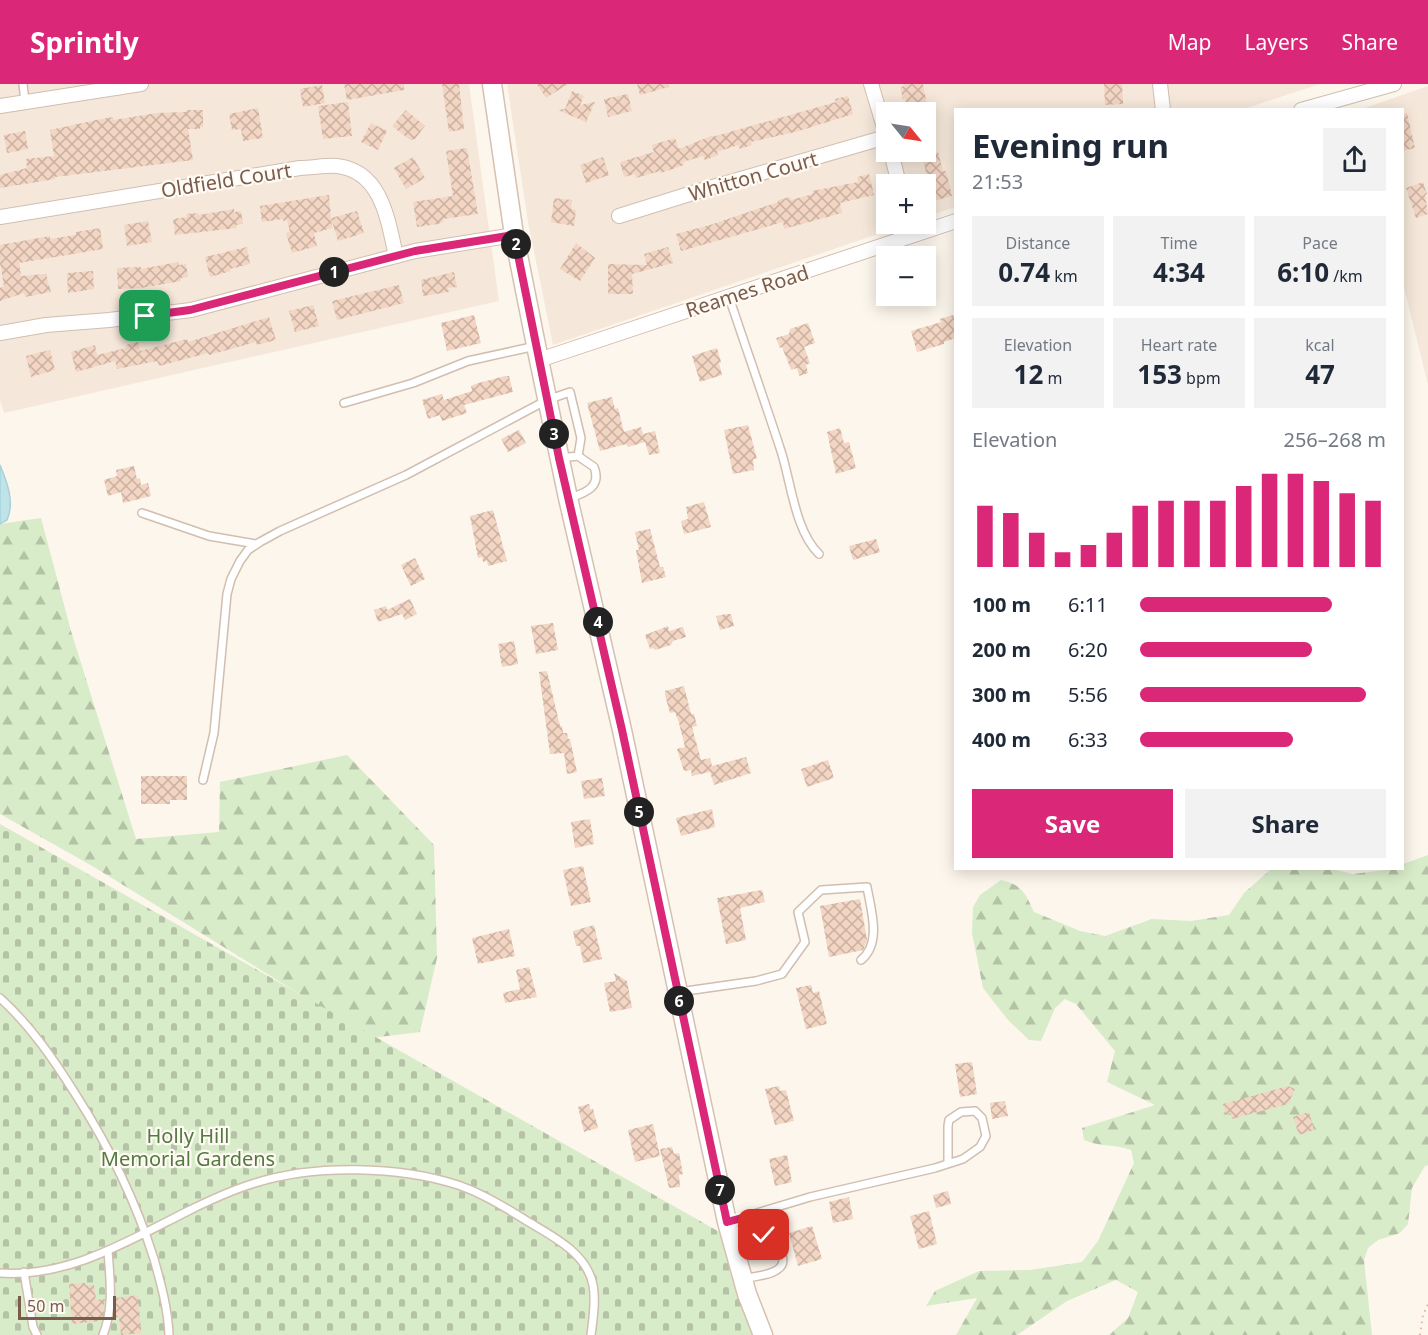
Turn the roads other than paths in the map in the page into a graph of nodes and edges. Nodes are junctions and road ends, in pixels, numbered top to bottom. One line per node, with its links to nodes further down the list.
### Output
1 (23, 84): 7 (lane)
2 (141, 84): 7 (street)
3 (492, 84): 18 (street)
4 (871, 84): 8 (street)
5 (1160, 84): 10 (street)
6 (1394, 84): 11 (street)
7 (26, 102): 9 (street)
8 (876, 102)
9 (0, 106)
10 (1163, 108)
11 (1308, 108)
12 (876, 139): 13 (street, Whitton Court)
13 (619, 216)
14 (0, 217): 19 (street, Oldfield Court)
15 (954, 221): 16 (street, Reames Road)
16 (936, 225)
17 (899, 234): 20 (street, Reames Road)
18 (514, 235): 19 (street); 22 (street)
19 (396, 256): 21 (street)
20 (729, 297): 22 (street, Reames Road); 30 (lane)
21 (0, 333)
22 (538, 353): 23 (street); 24 (lane)
23 (547, 400): 25 (lane); 26 (street); 29 (lane)
24 (344, 404)
25 (578, 456): 26 (lane); 27 (lane)
26 (559, 458): 27 (street)
27 (568, 498): 33 (street)
28 (142, 513): 29 (lane)
29 (256, 544): 31 (lane)
30 (819, 554)
31 (203, 780)
32 (861, 960): 33 (lane)
33 (677, 992): 36 (street)
34 (0, 998): 37 (lane)
35 (948, 1163): 35 (lane); 36 (lane)
36 (735, 1220): 41 (street); 41 (lane)
37 (146, 1233): 38 (lane); 44 (lane); 45 (lane)
38 (108, 1251): 39 (lane); 43 (lane)
39 (24, 1272): 40 (lane); 42 (lane)
40 (0, 1273)
41 (742, 1280): 46 (street)
42 (37, 1335)
43 (104, 1335)
44 (169, 1335)
45 (591, 1335)
46 (763, 1335)

